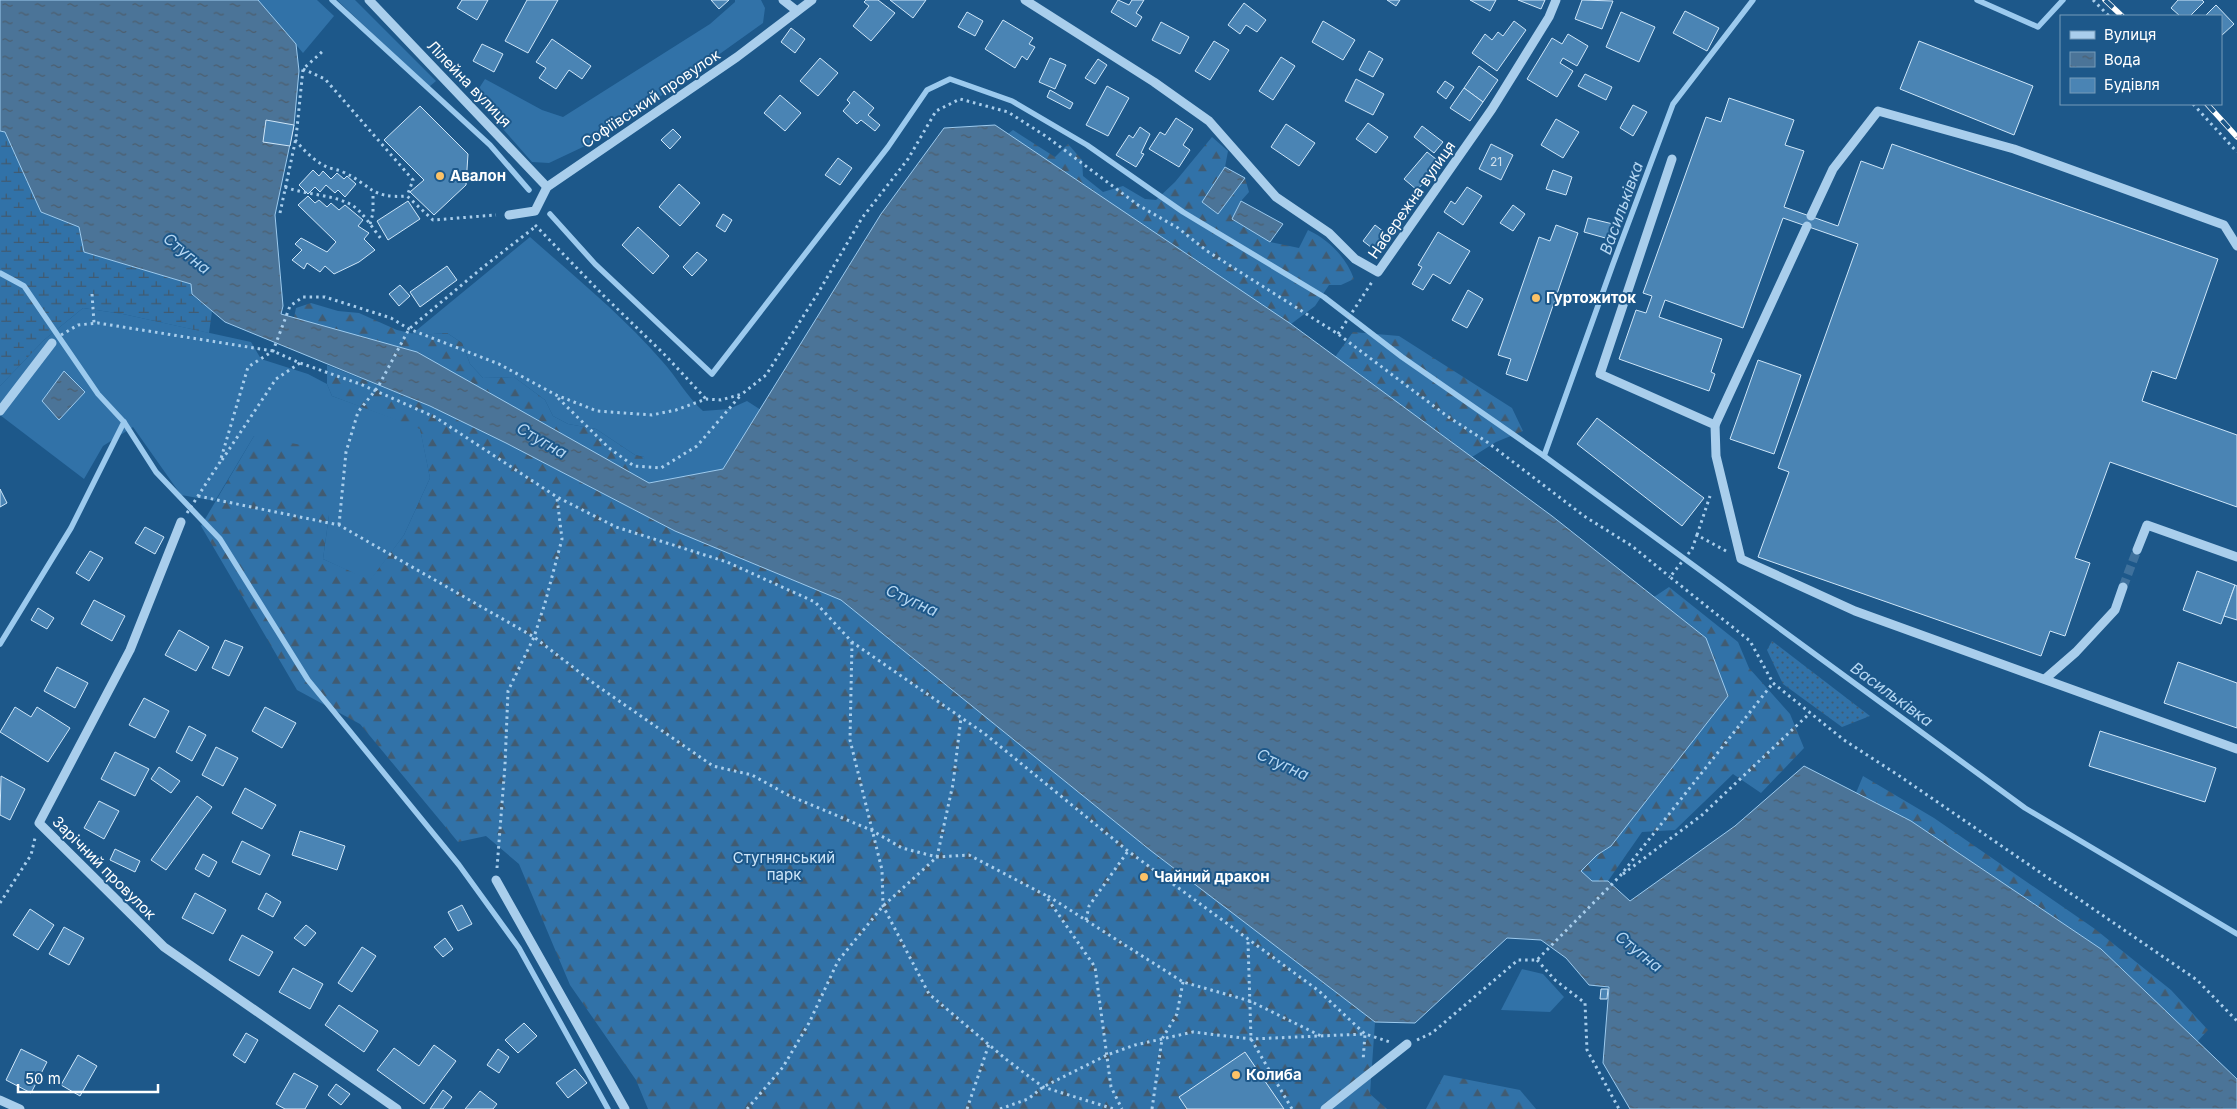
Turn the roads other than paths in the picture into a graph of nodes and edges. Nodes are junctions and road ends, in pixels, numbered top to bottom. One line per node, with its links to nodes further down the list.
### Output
1 (369, 0): 8 (street, Лілейна вулиця)
2 (783, 0): 6 (street)
3 (812, 0): 6 (street, Софіївський провулок)
4 (1025, 0): 5 (street, Набережна вулиця)
5 (1556, 0)
6 (797, 12): 8 (street, Софіївський провулок)
7 (1672, 159): 15 (street)
8 (547, 187): 9 (street, Софіївський провулок)
9 (509, 214)
10 (1811, 216): 12 (street)
11 (1807, 226): 15 (street)
12 (2237, 246)
13 (52, 343): 14 (street)
14 (0, 411)
15 (1715, 425): 20 (street)
16 (183, 520): 26 (street, Зарічний провулок)
17 (2137, 550): 18 (street)
18 (2237, 557)
19 (2123, 587): 20 (street)
20 (2045, 679): 21 (street)
21 (2237, 750)
22 (496, 880): 27 (street)
23 (1407, 1044): 28 (street)
24 (0, 1102): 25 (street)
25 (20, 1109)
26 (397, 1109)
27 (626, 1109)
28 (1324, 1109)

